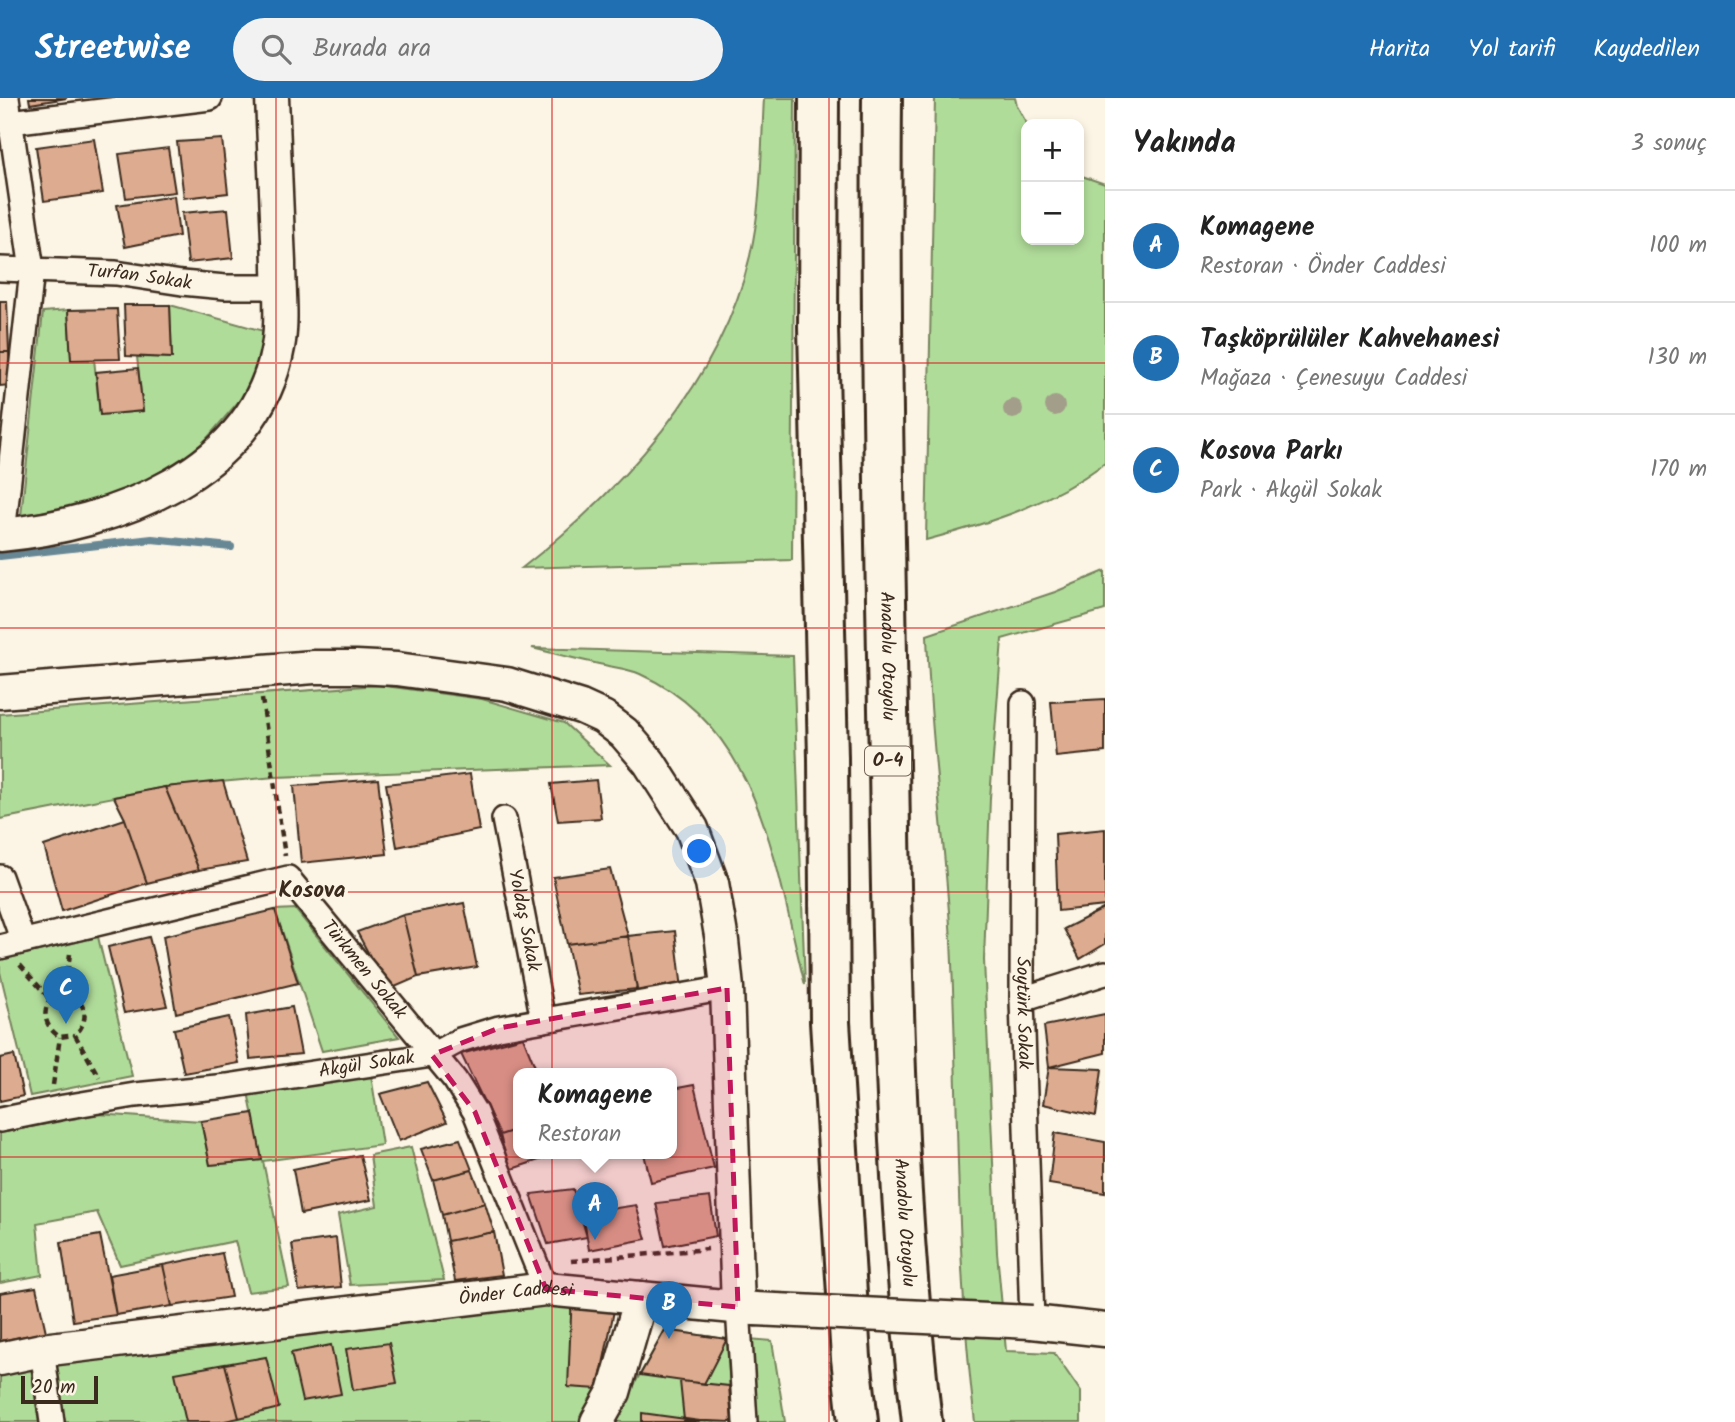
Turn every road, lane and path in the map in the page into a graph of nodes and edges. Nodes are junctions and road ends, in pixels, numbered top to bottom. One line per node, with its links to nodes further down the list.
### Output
1 (7, 98): 6 (street)
2 (210, 98): 6 (street)
3 (272, 98): 9 (street)
4 (819, 98): 43 (highway)
5 (882, 98): 44 (highway, Anadolu Otoyolu / O-4)
6 (10, 122): 8 (street)
7 (0, 269): 8 (street, Turfan Sokak)
8 (32, 270): 9 (street, Turfan Sokak); 10 (street)
9 (279, 287): 12 (street)
10 (9, 401): 11 (street)
11 (4, 501): 12 (street)
12 (2, 535)
13 (260, 687): 18 (path)
14 (0, 692): 22 (street)
15 (1023, 702): 25 (street, Soytürk Sokak)
16 (505, 820): 26 (street, Yoldaş Sokak)
17 (0, 877): 20 (street)
18 (288, 878): 19 (street); 29 (street, Türkmen Sokak)
19 (74, 929): 20 (street); 23 (path)
20 (9, 945): 24 (path)
21 (1105, 973): 25 (street)
22 (727, 988): 26 (street, Akgül Sokak); 35 (street)
23 (64, 996): 24 (path); 27 (path)
24 (50, 999): 28 (path)
25 (1022, 999): 36 (street, Soytürk Sokak)
26 (543, 1020): 29 (street, Akgül Sokak)
27 (75, 1035): 28 (path); 30 (path)
28 (60, 1037): 31 (path)
29 (432, 1055): 30 (street, Akgül Sokak); 33 (street, Türkmen Sokak)
30 (111, 1099): 31 (street, Akgül Sokak)
31 (50, 1110): 32 (street, Akgül Sokak)
32 (0, 1121)
33 (546, 1289): 34 (street, Önder Caddesi); 38 (street, Önder Caddesi)
34 (642, 1298): 35 (street, Önder Caddesi); 41 (street)
35 (746, 1308): 36 (street, Önder Caddesi, bridge); 42 (street)
36 (1032, 1322): 37 (street, Önder Caddesi)
37 (1105, 1330)
38 (42, 1350): 39 (street, Önder Caddesi); 40 (street)
39 (0, 1359)
40 (52, 1422)
41 (597, 1422)
42 (745, 1422)
43 (858, 1422)
44 (922, 1422)

